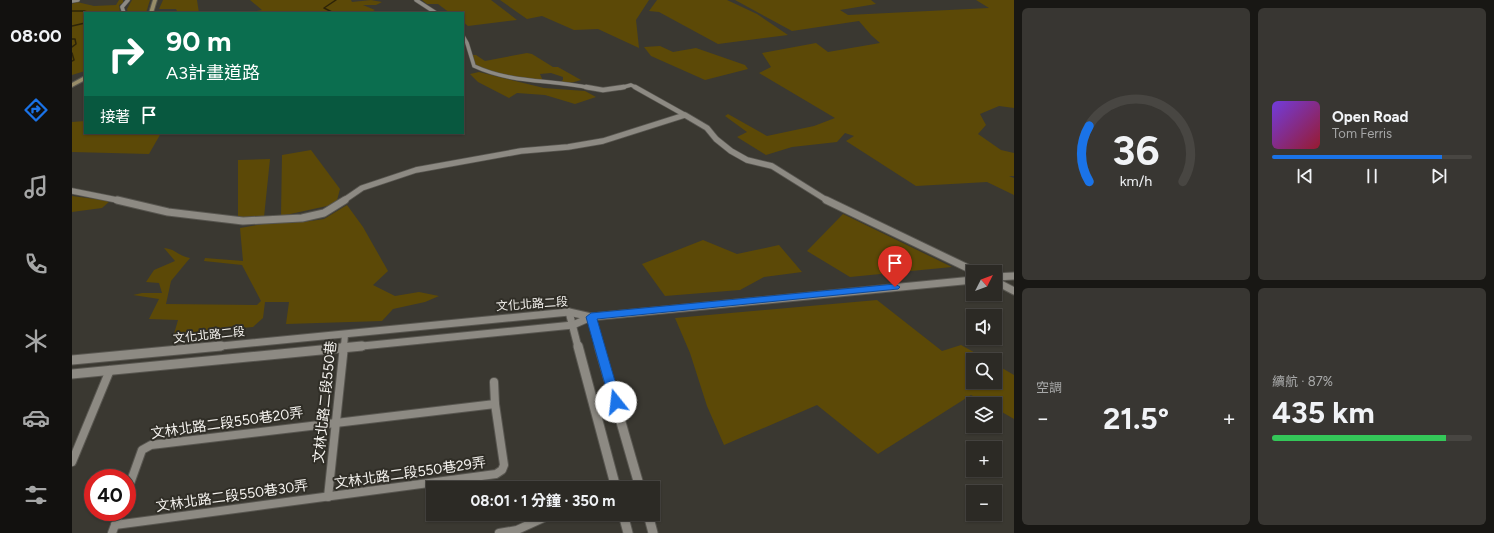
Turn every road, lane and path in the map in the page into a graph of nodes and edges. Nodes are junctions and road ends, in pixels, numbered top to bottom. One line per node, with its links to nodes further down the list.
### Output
1 (78, 0): 5 (street)
2 (128, 0): 6 (street)
3 (155, 0): 7 (main road)
4 (416, 0): 8 (street)
5 (72, 1)
6 (124, 12)
7 (151, 12)
8 (434, 12)
9 (464, 38): 12 (street)
10 (84, 79): 11 (main road)
11 (72, 85)
12 (685, 115): 13 (street); 14 (street)
13 (72, 191)
14 (966, 267)
15 (1014, 276): 16 (street)
16 (1002, 277)
17 (966, 281): 21 (street)
18 (1002, 285): 19 (street)
19 (1014, 291)
20 (569, 312): 21 (street, 文化北路二段); 22 (street); 23 (street, 文化北路二段)
21 (591, 317): 22 (street, 文化北路二段); 34 (street)
22 (573, 325): 24 (street, 文化北路二段); 33 (street)
23 (345, 334): 24 (street, 文林北路二段550巷); 25 (street, 文化北路二段)
24 (344, 348): 26 (street, 文化北路二段); 30 (street, 文林北路二段550巷)
25 (72, 360)
26 (110, 370): 27 (street, 文化北路二段); 31 (street)
27 (72, 374)
28 (494, 382): 29 (street, 文林北路二段550巷29弄)
29 (495, 404): 30 (street, 文林北路二段550巷20弄); 35 (street, 文林北路二段550巷29弄)
30 (336, 422): 32 (street, 文林北路二段550巷20弄); 35 (street, 文林北路二段550巷)
31 (72, 462)
32 (135, 469)
33 (614, 481)
34 (638, 481)
35 (328, 496): 39 (street, 文林北路二段550巷30弄)
36 (537, 521): 40 (street)
37 (625, 521): 41 (street)
38 (650, 521): 42 (street)
39 (114, 529)
40 (499, 533)
41 (628, 533)
42 (653, 533)

